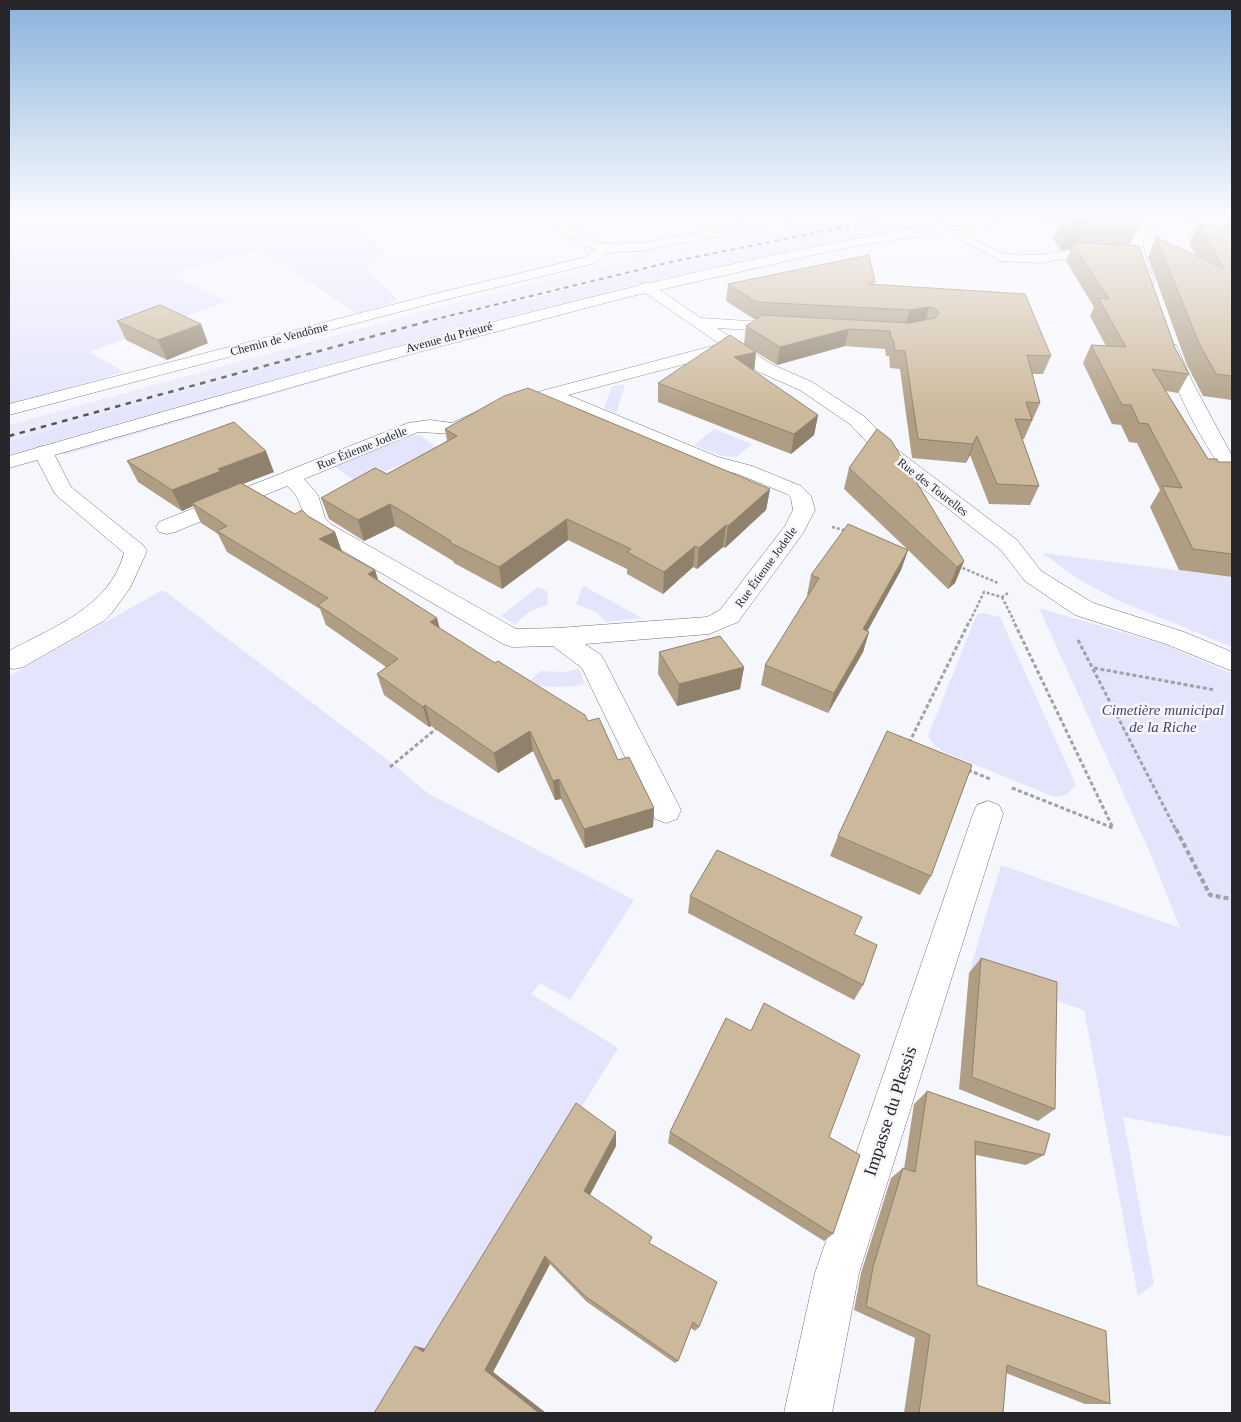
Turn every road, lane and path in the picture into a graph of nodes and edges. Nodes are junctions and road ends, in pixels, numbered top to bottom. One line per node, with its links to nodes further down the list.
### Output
1 (500, 282): 11 (street, Chemin de Vendôme)
2 (666, 282): 4 (street, Avenue du Prieuré)
3 (1146, 282): 5 (street)
4 (646, 287): 6 (street, Rue des Tourelles); 12 (street, Avenue du Prieuré)
5 (1151, 293)
6 (696, 322): 7 (street); 9 (street, Rue des Tourelles)
7 (805, 328)
8 (1163, 330): 14 (street)
9 (733, 346): 10 (street, Rue Étienne Jodelle); 24 (street, Rue des Tourelles)
10 (551, 394): 15 (street, Rue Étienne Jodelle); 16 (street, Rue Étienne Jodelle)
11 (9, 410)
12 (43, 452): 13 (street, Avenue du Prieuré); 23 (street)
13 (9, 462)
14 (1229, 462)
15 (289, 478): 17 (street, Rue Étienne Jodelle); 22 (street, Rue Étienne Jodelle)
16 (801, 517): 18 (path); 22 (street, Rue Étienne Jodelle)
17 (167, 528)
18 (849, 532)
19 (953, 565): 20 (path)
20 (1012, 590)
21 (1075, 634): 25 (path)
22 (558, 637): 32 (street)
23 (14, 660)
24 (1232, 662)
25 (1093, 668): 26 (path); 33 (path)
26 (1223, 692)
27 (443, 723): 29 (path)
28 (908, 746): 31 (path)
29 (390, 767)
30 (961, 767): 31 (path)
31 (997, 794): 34 (street, Impasse du Plessis)
32 (666, 810)
33 (1232, 899)
34 (808, 1413)

